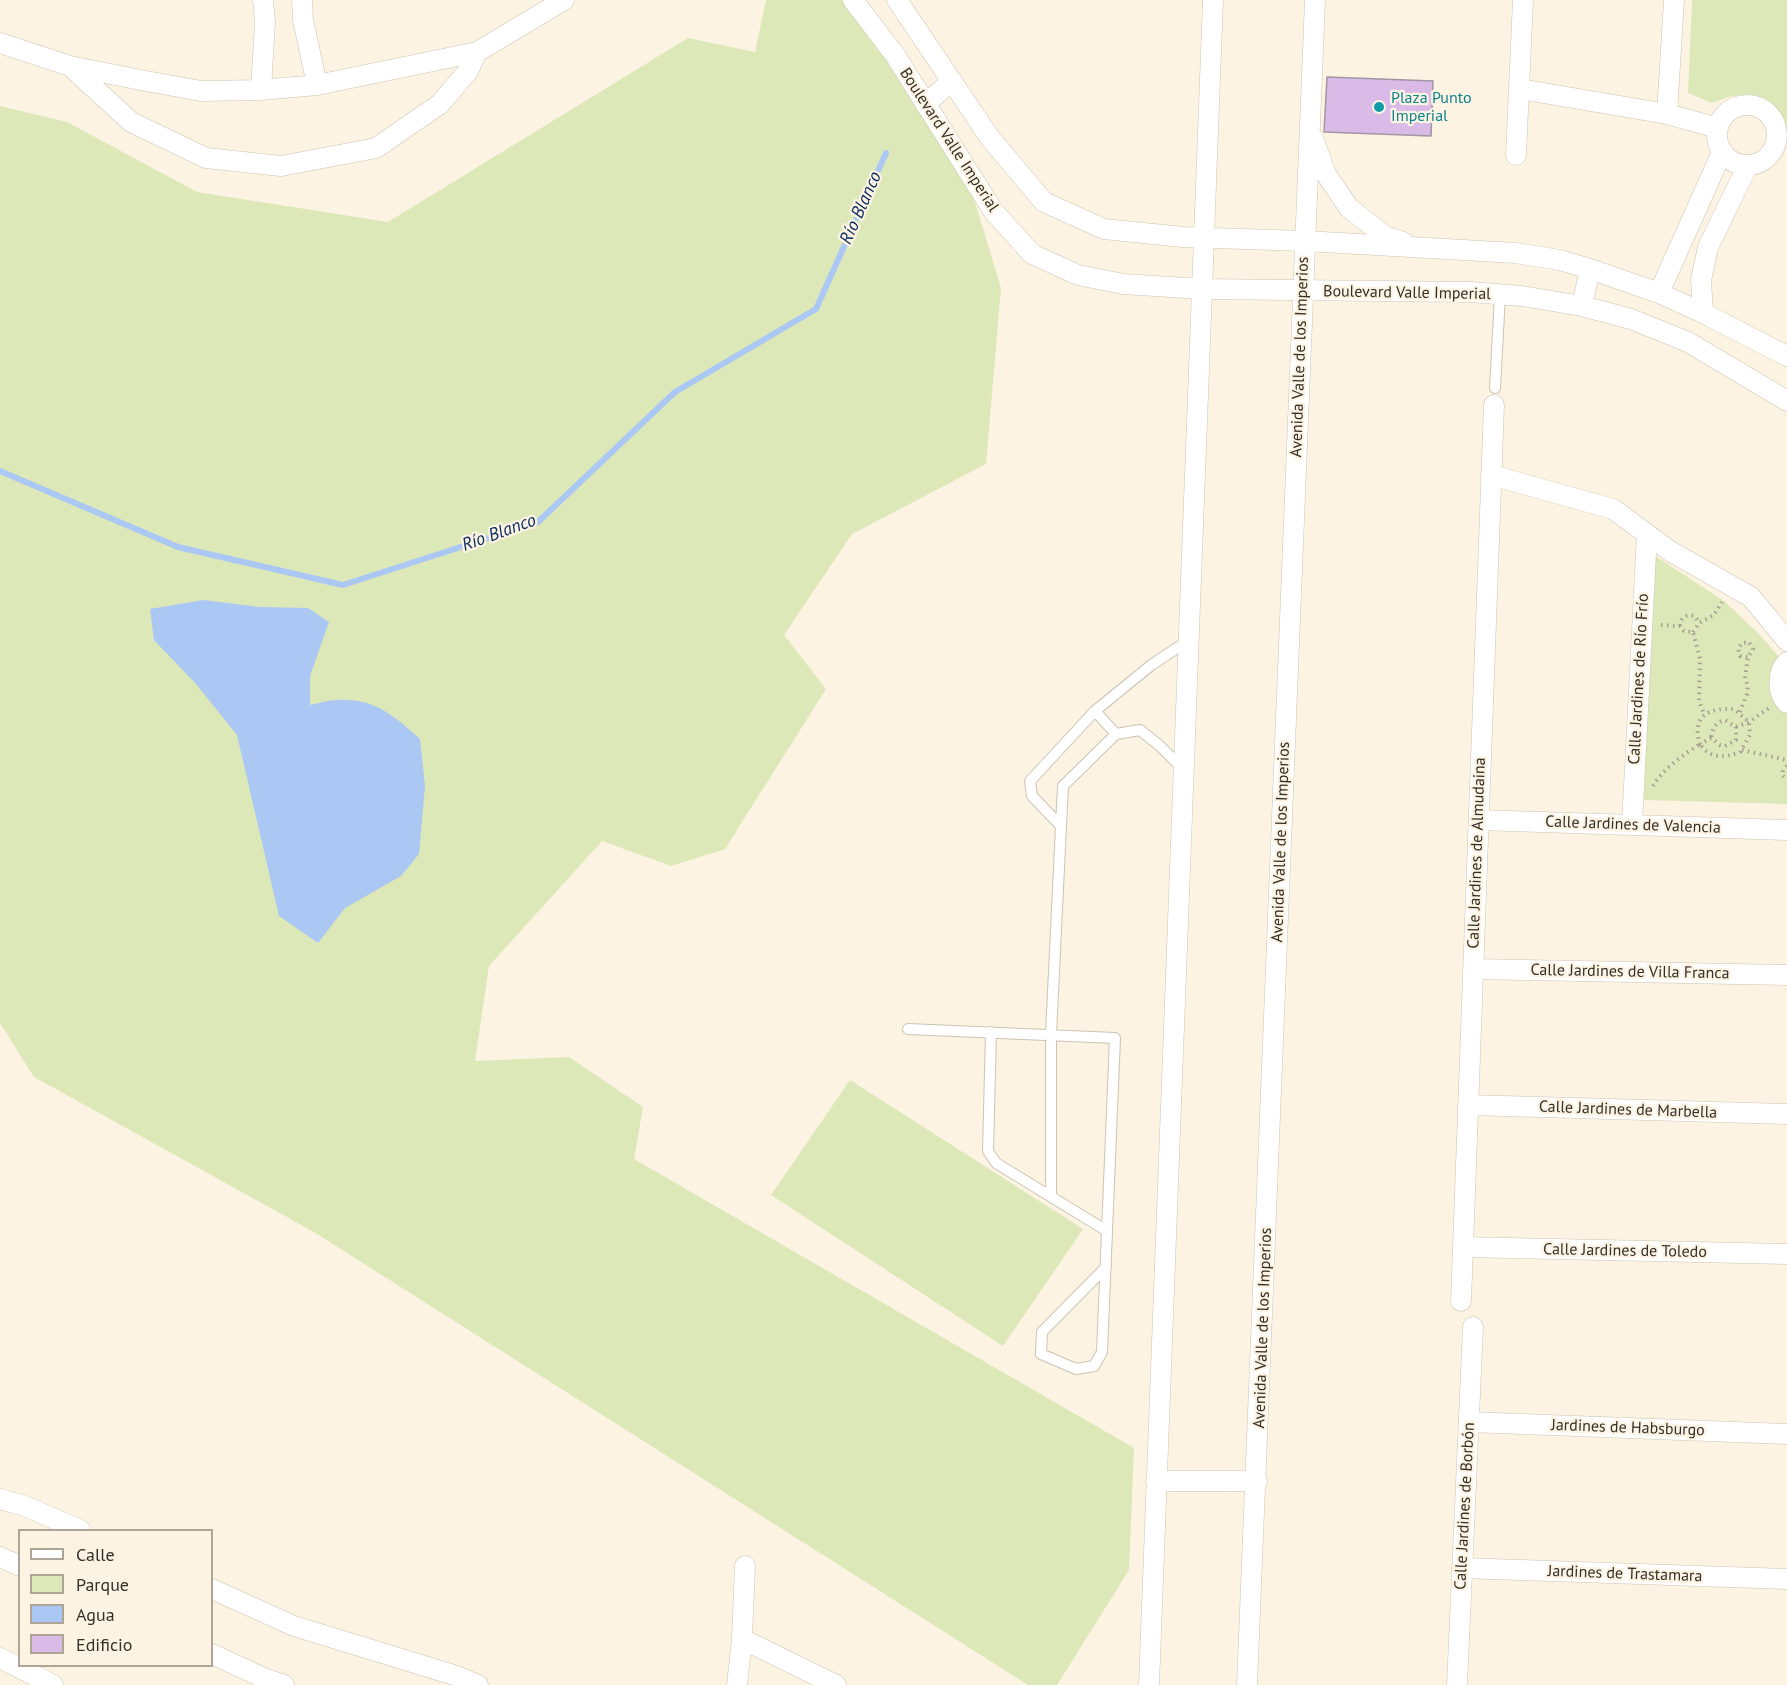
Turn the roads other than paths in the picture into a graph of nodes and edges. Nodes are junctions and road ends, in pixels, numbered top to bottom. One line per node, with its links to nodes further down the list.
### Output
1 (263, 0): 16 (street)
2 (302, 0): 14 (street)
3 (564, 0): 11 (street)
4 (853, 0): 17 (street, Boulevard Valle Imperial)
5 (897, 0): 13 (street)
6 (1213, 0): 26 (street)
7 (1315, 0): 19 (street, Avenida Valle de los Imperios)
8 (1523, 0): 15 (street)
9 (1674, 0): 18 (street)
10 (0, 44): 12 (street)
11 (477, 52): 12 (street); 14 (street)
12 (70, 66): 16 (street)
13 (952, 81): 17 (street); 26 (street)
14 (317, 85): 16 (street)
15 (1520, 89): 18 (street); 22 (street)
16 (261, 90)
17 (925, 104): 31 (street, Boulevard Valle Imperial)
18 (1667, 114): 20 (street)
19 (1309, 127): 27 (street, Avenida Valle de los Imperios); 29 (street)
20 (1718, 128): 21 (street); 23 (street)
21 (1722, 152): 24 (street); 25 (street)
22 (1516, 155)
23 (1780, 156): 24 (street)
24 (1748, 165): 28 (street)
25 (1684, 237): 28 (street); 33 (street)
26 (1205, 238): 27 (street); 31 (street)
27 (1305, 241): 29 (street); 32 (street, Avenida Valle de los Imperios)
28 (1708, 247): 36 (street)
29 (1426, 248): 30 (street)
30 (1590, 269): 33 (street); 35 (street)
31 (1203, 289): 32 (street, Boulevard Valle Imperial); 42 (street)
32 (1303, 290): 34 (street, Boulevard Valle Imperial); 70 (street, Avenida Valle de los Imperios)
33 (1659, 293): 36 (street)
34 (1500, 295): 35 (street, Boulevard Valle Imperial); 38 (lane)
35 (1582, 306): 39 (street, Boulevard Valle Imperial)
36 (1703, 313): 37 (street)
37 (1787, 356)
38 (1495, 397): 40 (street, Calle Jardines de Almudaina)
39 (1787, 401)
40 (1491, 475): 41 (street); 49 (street, Calle Jardines de Almudaina)
41 (1647, 534): 43 (street); 50 (street, Calle Jardines de Río Frío)
42 (1190, 640): 46 (lane); 48 (street)
43 (1787, 641)
44 (1787, 662): 45 (street)
45 (1781, 703)
46 (1095, 711): 47 (lane); 51 (lane)
47 (1116, 734): 48 (lane); 51 (lane)
48 (1184, 770): 69 (street)
49 (1479, 820): 50 (street, Calle Jardines de Valencia); 53 (street, Calle Jardines de Almudaina)
50 (1632, 825): 52 (street, Calle Jardines de Valencia)
51 (1061, 826): 57 (lane)
52 (1787, 830)
53 (1473, 969): 54 (street, Calle Jardines de Villa Franca); 58 (street, Calle Jardines de Almudaina)
54 (1787, 975)
55 (908, 1029): 56 (lane)
56 (991, 1032): 57 (lane); 60 (lane)
57 (1051, 1034): 60 (lane); 61 (lane)
58 (1468, 1106): 59 (street, Calle Jardines de Marbella); 62 (street, Calle Jardines de Almudaina)
59 (1787, 1114)
60 (1051, 1197): 61 (lane)
61 (1107, 1231): 64 (lane)
62 (1463, 1247): 63 (street, Calle Jardines de Toledo); 65 (street, Calle Jardines de Almudaina)
63 (1787, 1254)
64 (1106, 1267): 64 (lane)
65 (1461, 1301)
66 (1473, 1327): 67 (street, Calle Jardines de Borbón)
67 (1469, 1422): 68 (street, Jardines de Habsburgo); 76 (street, Calle Jardines de Borbón)
68 (1787, 1434)
69 (1156, 1481): 70 (street); 87 (street)
70 (1257, 1481): 88 (street, Avenida Valle de los Imperios)
71 (0, 1499): 72 (street)
72 (78, 1529)
73 (0, 1557): 74 (street)
74 (18, 1565)
75 (745, 1566): 79 (street)
76 (1462, 1568): 77 (street, Jardines de Trastamara); 89 (street, Calle Jardines de Borbón)
77 (1787, 1580)
78 (213, 1589): 84 (street)
79 (742, 1639): 85 (street); 86 (street)
80 (213, 1654): 83 (street)
81 (0, 1658): 82 (street)
82 (53, 1685)
83 (284, 1685)
84 (478, 1685)
85 (737, 1685)
86 (836, 1685)
87 (1149, 1685)
88 (1248, 1685)
89 (1457, 1685)

